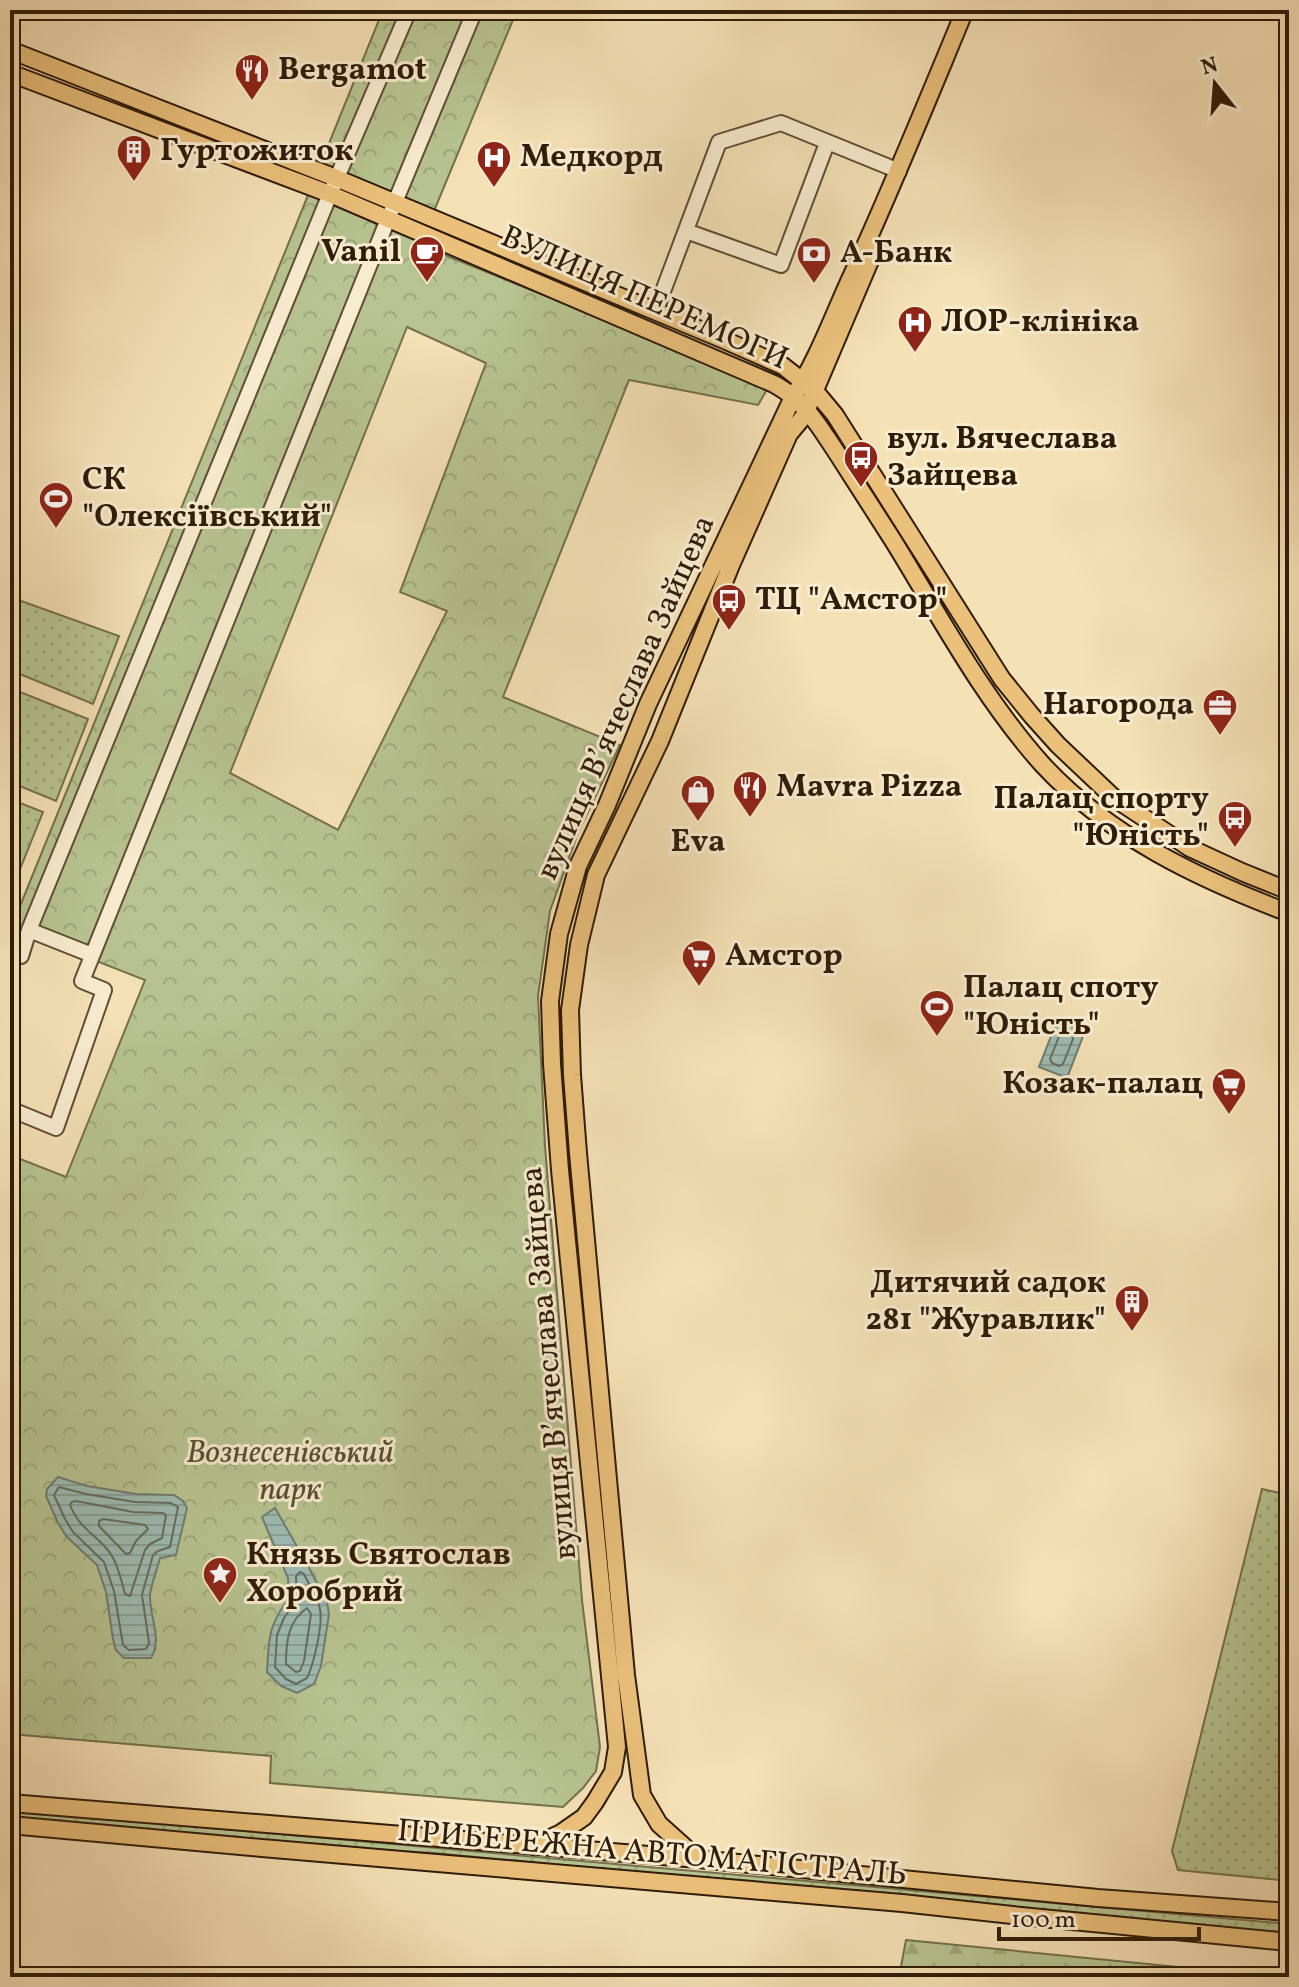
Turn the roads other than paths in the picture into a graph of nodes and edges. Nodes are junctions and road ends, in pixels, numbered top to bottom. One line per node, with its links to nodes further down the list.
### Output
1 (409, 10): 9 (street)
2 (475, 10): 11 (street)
3 (965, 10): 8 (main road, вулиця Вʼячеслава Зайцева)
4 (973, 10): 16 (main road, вулиця Вʼячеслава Зайцева)
5 (10, 50): 9 (main road, ВУЛИЦЯ ПЕРЕМОГИ)
6 (10, 73): 9 (main road, ВУЛИЦЯ ПЕРЕМОГИ)
7 (827, 143): 8 (street); 14 (street); 14 (street)
8 (899, 171): 16 (main road, вулиця Вʼячеслава Зайцева)
9 (333, 186): 10 (main road, ВУЛИЦЯ ПЕРЕМОГИ); 12 (main road, ВУЛИЦЯ ПЕРЕМОГИ); 25 (street)
10 (367, 191): 11 (main road, ВУЛИЦЯ ПЕРЕМОГИ); 12 (street)
11 (394, 203): 13 (street); 15 (main road, ВУЛИЦЯ ПЕРЕМОГИ)
12 (360, 207): 13 (main road, ВУЛИЦЯ ПЕРЕМОГИ)
13 (388, 219): 17 (main road, ВУЛИЦЯ ПЕРЕМОГИ); 27 (street)
14 (686, 231): 15 (street)
15 (656, 310): 16 (main road, ВУЛИЦЯ ПЕРЕМОГИ)
16 (809, 386): 17 (main road, вулиця Вʼячеслава Зайцева); 18 (main road, вулиця Вʼячеслава Зайцева); 19 (main road, ВУЛИЦЯ ПЕРЕМОГИ)
17 (793, 397): 18 (main road, ВУЛИЦЯ ПЕРЕМОГИ); 31 (main road, вулиця Вʼячеслава Зайцева)
18 (806, 410): 20 (main road, ВУЛИЦЯ ПЕРЕМОГИ); 32 (main road, вулиця Вʼячеслава Зайцева)
19 (1103, 788): 20 (main road); 21 (main road, ВУЛИЦЯ ПЕРЕМОГИ)
20 (1086, 805): 22 (main road, ВУЛИЦЯ ПЕРЕМОГИ)
21 (1137, 814): 22 (main road); 23 (main road, ВУЛИЦЯ ПЕРЕМОГИ)
22 (1120, 830): 24 (main road, ВУЛИЦЯ ПЕРЕМОГИ)
23 (1289, 891)
24 (1289, 913)
25 (29, 930): 26 (street); 27 (street)
26 (10, 951)
27 (92, 955): 28 (street)
28 (10, 1109)
29 (10, 1803): 31 (main road, ПРИБЕРЕЖНА АВТОМАГІСТРАЛЬ)
30 (10, 1825): 34 (main road, ПРИБЕРЕЖНА АВТОМАГІСТРАЛЬ)
31 (533, 1846): 32 (main road, ПРИБЕРЕЖНА АВТОМАГІСТРАЛЬ)
32 (698, 1859): 33 (main road, ПРИБЕРЕЖНА АВТОМАГІСТРАЛЬ)
33 (1289, 1912)
34 (1289, 1942)

